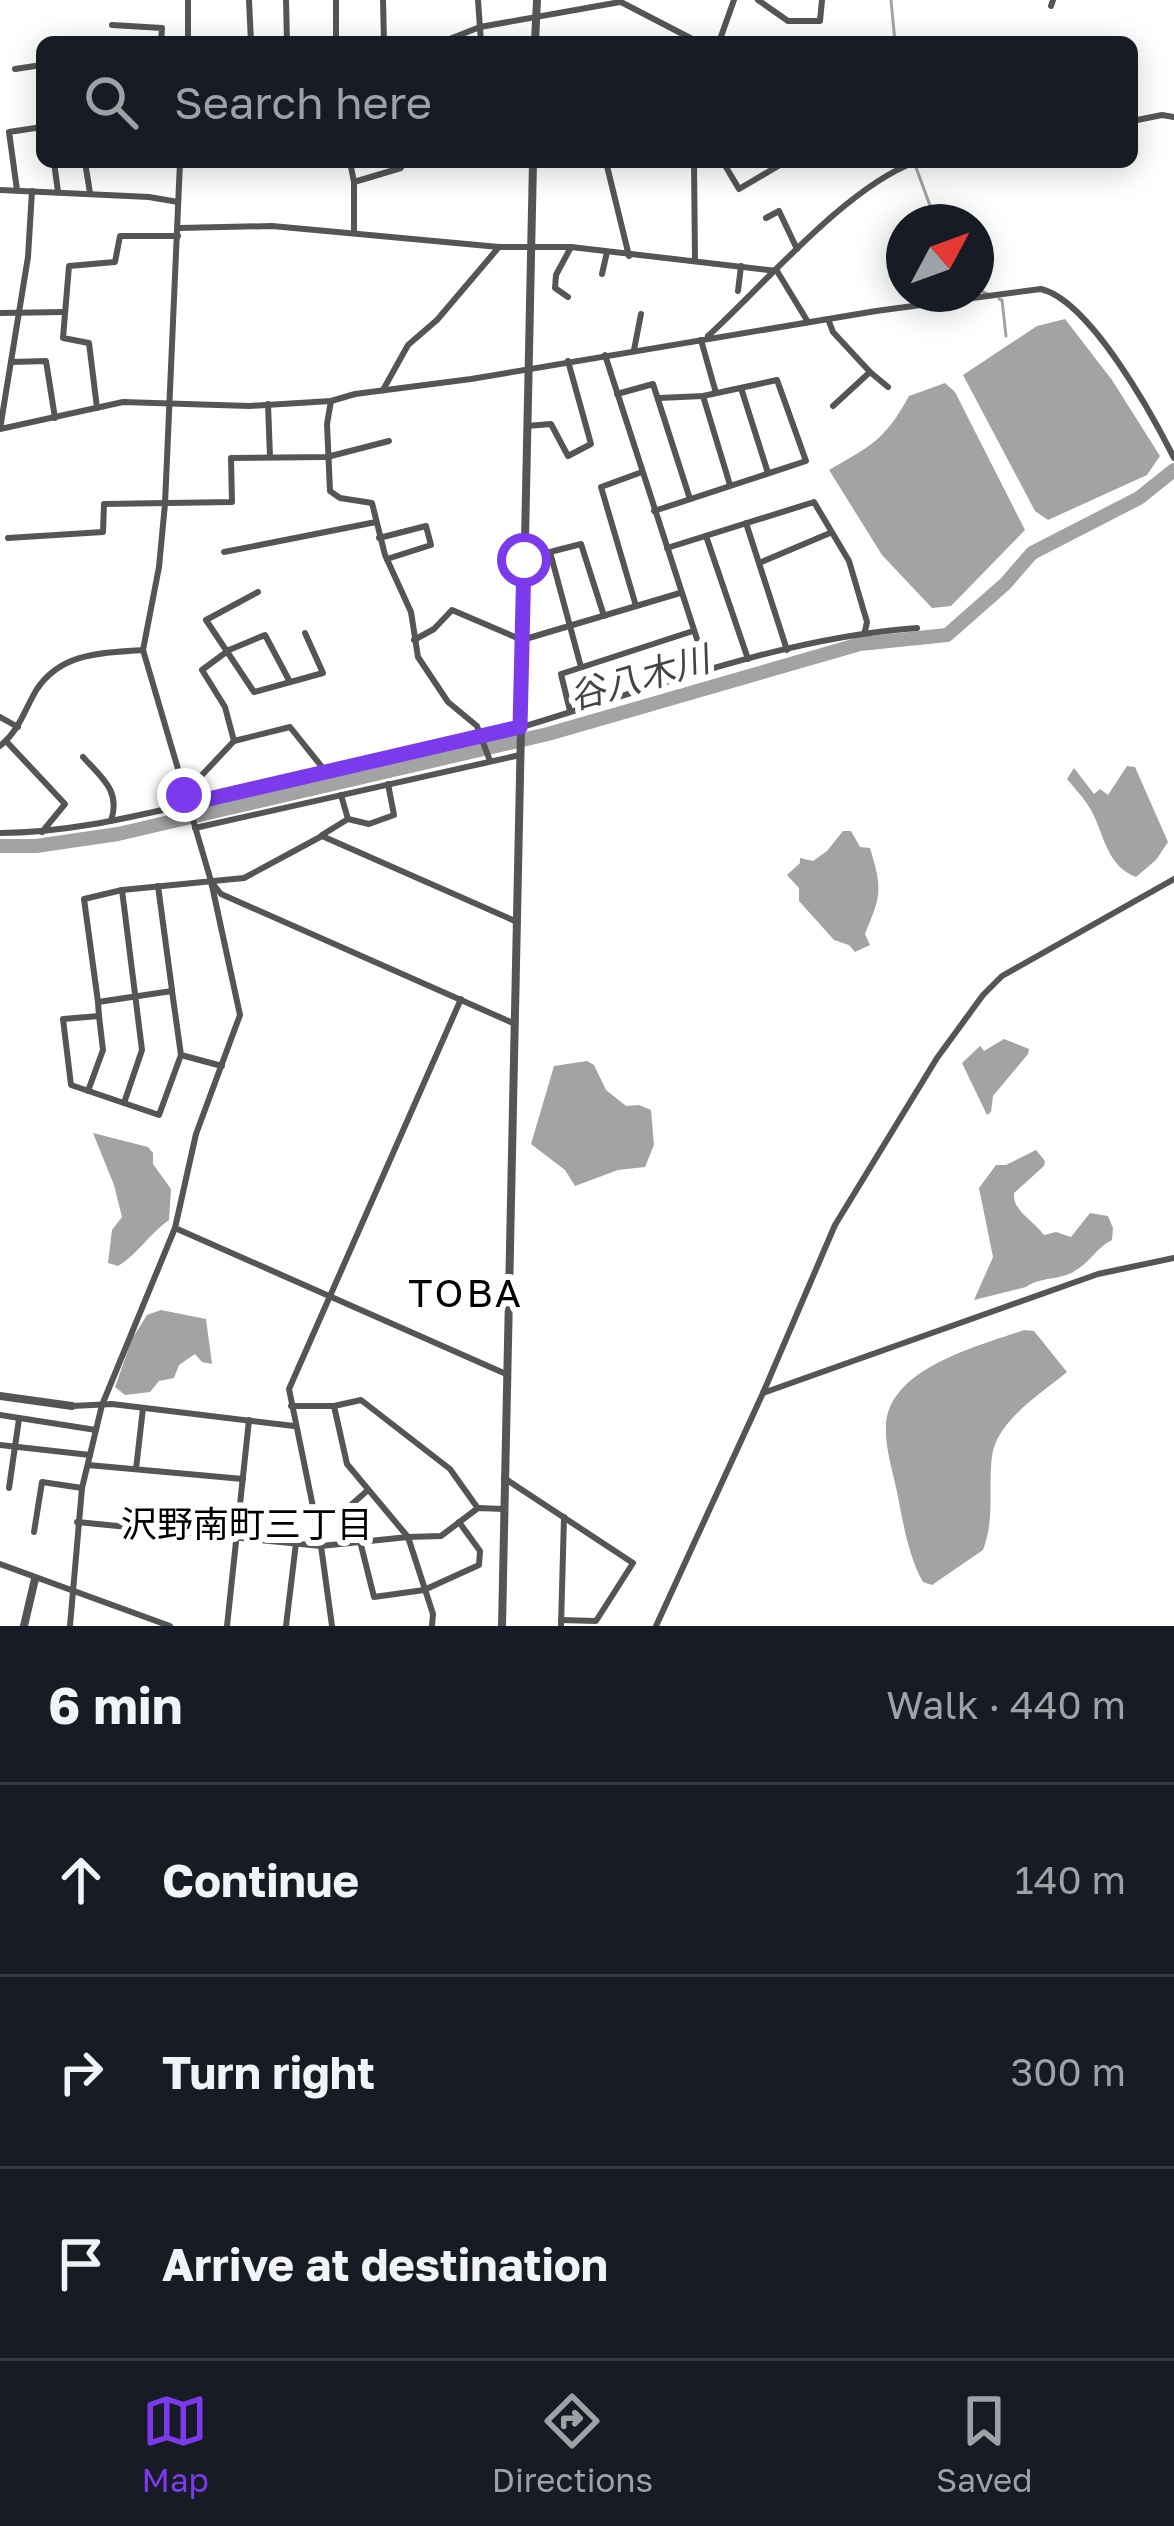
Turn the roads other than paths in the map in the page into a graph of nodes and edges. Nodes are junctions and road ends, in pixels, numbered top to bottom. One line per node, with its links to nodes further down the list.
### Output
1 (188, 0): 16 (street)
2 (249, 0): 17 (street)
3 (286, 0): 18 (street)
4 (335, 0): 19 (street)
5 (383, 0): 20 (street)
6 (478, 0): 14 (street)
7 (536, 0): 12 (street)
8 (734, 0): 25 (street)
9 (758, 0): 10 (street)
10 (822, 0)
11 (618, 1): 12 (street); 24 (street)
12 (536, 16): 14 (street); 23 (street)
13 (112, 25): 15 (street)
14 (480, 26): 21 (street); 22 (street)
15 (161, 36)
16 (188, 36)
17 (251, 36)
18 (287, 36)
19 (336, 36)
20 (384, 36)
21 (456, 36)
22 (481, 36)
23 (535, 36)
24 (686, 36)
25 (720, 36)
26 (36, 66): 27 (street)
27 (15, 68)
28 (1174, 117): 29 (street)
29 (1138, 120)
30 (36, 128): 44 (street)
31 (55, 168): 46 (street)
32 (86, 168): 47 (street)
33 (181, 168): 48 (street)
34 (351, 168): 42 (street)
35 (401, 168): 42 (street)
36 (533, 168): 53 (street)
37 (608, 168): 57 (street)
38 (694, 168): 58 (street)
39 (727, 168): 40 (street)
40 (775, 168)
41 (905, 168): 55 (street)
42 (354, 182): 51 (street)
43 (0, 190): 44 (street)
44 (17, 190): 45 (street)
45 (32, 190): 46 (street); 66 (street)
46 (58, 192): 47 (street)
47 (90, 194): 48 (street)
48 (178, 202): 50 (street)
49 (766, 218): 55 (street)
50 (178, 232): 51 (street); 64 (street); 85 (street)
51 (354, 233): 52 (street)
52 (499, 247): 53 (street); 79 (street)
53 (531, 247): 54 (street); 75 (street)
54 (571, 247): 56 (street); 63 (street)
55 (798, 250): 60 (street)
56 (607, 252): 57 (street); 61 (street)
57 (629, 256): 58 (street)
58 (695, 260): 59 (street)
59 (741, 266): 60 (street); 62 (street)
60 (777, 271): 69 (street); 70 (street)
61 (602, 274)
62 (738, 291)
63 (568, 297)
64 (65, 312): 66 (street); 88 (street)
65 (0, 313): 66 (street)
66 (19, 313): 74 (street)
67 (641, 314): 71 (street)
68 (828, 319): 69 (street); 76 (street); 92 (street)
69 (808, 322): 70 (street)
70 (703, 339): 71 (street); 80 (street)
71 (634, 350): 72 (street)
72 (605, 355): 73 (street); 81 (street)
73 (568, 361): 75 (street); 90 (street)
74 (11, 362): 89 (street); 89 (street)
75 (528, 367): 79 (street); 90 (street)
76 (870, 372): 77 (street); 87 (street)
77 (888, 387)
78 (741, 388): 80 (street); 96 (street); 96 (street)
79 (383, 390): 84 (street)
80 (716, 393): 82 (street)
81 (617, 394): 83 (street); 95 (street)
82 (703, 396): 83 (street); 97 (street)
83 (659, 398): 98 (street)
84 (331, 401): 86 (street); 93 (street)
85 (170, 402): 86 (street); 88 (street); 99 (street)
86 (268, 404): 94 (street)
87 (832, 406)
88 (97, 408): 89 (street)
89 (55, 418)
90 (526, 426): 121 (street)
91 (389, 441): 93 (street)
92 (1173, 455)
93 (327, 457): 94 (street); 101 (street)
94 (270, 458): 99 (street)
95 (641, 472): 100 (street); 113 (street)
96 (768, 473): 97 (street)
97 (730, 486): 98 (street)
98 (690, 499): 100 (street)
99 (165, 504): 105 (street); 122 (street)
100 (654, 511): 107 (street)
101 (376, 522): 106 (street); 108 (street)
102 (746, 523): 103 (street); 104 (street); 110 (street)
103 (830, 533): 110 (street); 118 (street)
104 (706, 536): 107 (street); 125 (street)
105 (8, 538)
106 (379, 538): 109 (street); 109 (street)
107 (666, 549): 112 (street)
108 (224, 552)
109 (388, 559): 120 (street)
110 (759, 563): 124 (street)
111 (258, 592): 123 (street)
112 (680, 593): 113 (street); 117 (street)
113 (636, 606): 114 (street)
114 (604, 616): 115 (street); 115 (street)
115 (570, 626): 121 (street); 126 (street)
116 (917, 628): 118 (street)
117 (693, 632): 126 (street); 127 (street)
118 (865, 632): 124 (street)
119 (305, 634): 128 (street)
120 (414, 640): 121 (street); 133 (street)
121 (522, 640): 132 (street)
122 (143, 650): 131 (street); 142 (street)
123 (229, 650): 128 (street); 128 (street); 134 (street)
124 (787, 650): 125 (street)
125 (748, 659): 127 (street)
126 (581, 667): 129 (street)
127 (708, 673): 129 (street)
128 (290, 682)
129 (570, 712): 132 (street)
130 (0, 717): 131 (street)
131 (19, 727): 135 (street)
132 (520, 727): 133 (street); 136 (street)
133 (483, 738): 138 (street); 139 (street)
134 (234, 741): 139 (street); 142 (street)
135 (3, 743): 147 (street)
136 (520, 754): 138 (street); 153 (street)
137 (83, 757): 144 (street)
138 (490, 760): 140 (street)
139 (327, 773): 142 (street)
140 (388, 784): 141 (street); 143 (street)
141 (341, 795): 143 (street); 145 (street)
142 (186, 800): 144 (street); 145 (street)
143 (348, 819): 148 (street)
144 (112, 821): 147 (street)
145 (195, 828): 150 (street)
146 (0, 832): 147 (street)
147 (41, 833)
148 (322, 836): 150 (street); 153 (street)
149 (1174, 879): 168 (street)
150 (211, 881): 151 (street); 156 (street); 161 (street)
151 (158, 886): 152 (street); 154 (street)
152 (122, 890): 155 (street); 157 (street)
153 (515, 921): 159 (street)
154 (172, 991): 155 (street); 160 (street)
155 (135, 997): 157 (street); 163 (street)
156 (461, 999): 159 (street); 166 (street)
157 (98, 1002): 158 (street)
158 (99, 1016): 162 (street); 162 (street)
159 (514, 1023): 167 (street)
160 (181, 1055): 161 (street); 163 (street)
161 (222, 1066): 164 (street)
162 (88, 1091): 163 (street)
163 (124, 1103)
164 (175, 1228): 166 (street); 170 (street)
165 (1174, 1258): 168 (street)
166 (328, 1295): 167 (street); 172 (street)
167 (506, 1374): 184 (street)
168 (764, 1393): 213 (street)
169 (0, 1396): 171 (street)
170 (102, 1405): 171 (street); 174 (street); 179 (street)
171 (72, 1406)
172 (291, 1406): 173 (street); 178 (street)
173 (334, 1406): 188 (street); 189 (street)
174 (143, 1408): 177 (street); 183 (street)
175 (0, 1415): 176 (street)
176 (19, 1418): 179 (street); 181 (street)
177 (249, 1420): 178 (street); 185 (street)
178 (294, 1426): 199 (street)
179 (96, 1430): 182 (street)
180 (0, 1445): 181 (street)
181 (14, 1447): 182 (street); 186 (street)
182 (89, 1460): 183 (street); 187 (street)
183 (136, 1469): 185 (street)
184 (505, 1478): 190 (street); 191 (street)
185 (243, 1479): 195 (street)
186 (8, 1488)
187 (82, 1488): 192 (street); 194 (street)
188 (368, 1490): 196 (street); 197 (street)
189 (478, 1508): 190 (street); 193 (street)
190 (504, 1509): 212 (street)
191 (564, 1517): 204 (street); 204 (street)
192 (77, 1522): 195 (street); 203 (street)
193 (459, 1522): 196 (street); 202 (street)
194 (34, 1532)
195 (237, 1537): 198 (street); 208 (street)
196 (408, 1538): 197 (street); 202 (street)
197 (360, 1542): 199 (street); 202 (street)
198 (296, 1544): 199 (street); 209 (street)
199 (321, 1546): 210 (street)
200 (0, 1565): 201 (street)
201 (34, 1579): 203 (street); 205 (street)
202 (424, 1590): 211 (street)
203 (72, 1593): 206 (street); 207 (street)
204 (561, 1623)
205 (24, 1626)
206 (70, 1626)
207 (170, 1626)
208 (227, 1626)
209 (286, 1626)
210 (332, 1626)
211 (432, 1626)
212 (502, 1626)
213 (656, 1626)

